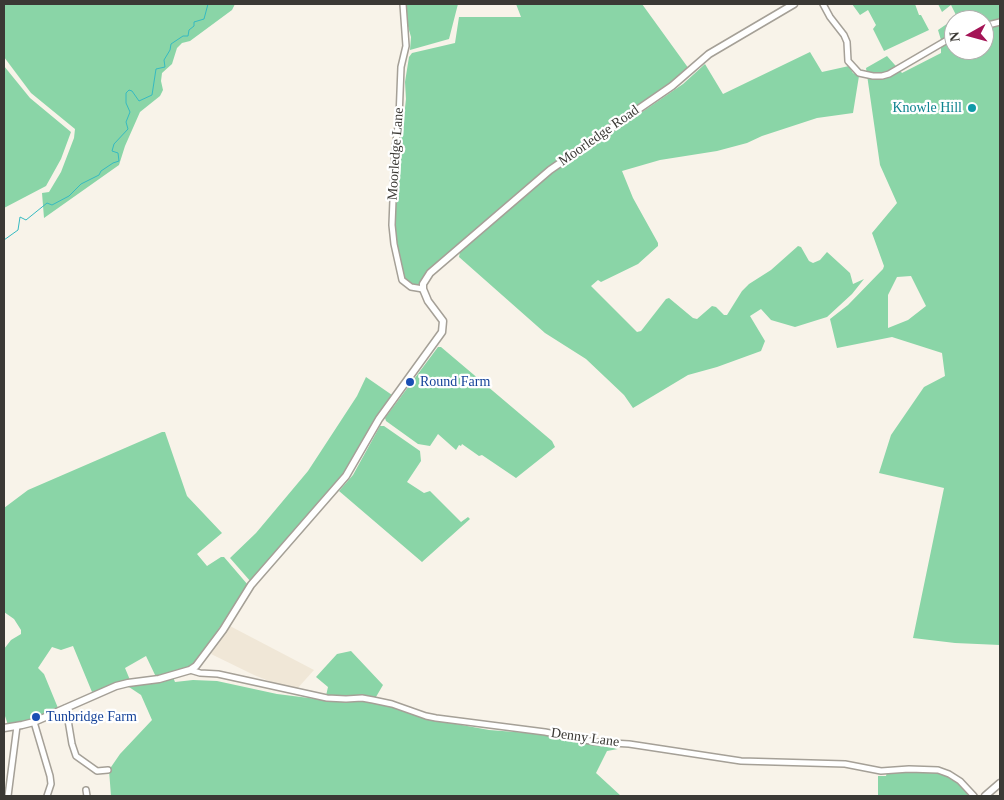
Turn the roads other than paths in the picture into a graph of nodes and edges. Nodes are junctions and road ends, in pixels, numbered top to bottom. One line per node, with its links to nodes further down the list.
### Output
1 (403, 4): 5 (street, Moorledge Lane)
2 (794, 4): 5 (street, Moorledge Road)
3 (823, 4): 4 (street)
4 (944, 42)
5 (423, 290): 6 (street)
6 (190, 670): 7 (street); 17 (street, Denny Lane)
7 (66, 708): 8 (street); 11 (street)
8 (34, 722): 9 (street); 15 (street)
9 (16, 726): 10 (street); 14 (street)
10 (6, 728)
11 (108, 770)
12 (1000, 783): 18 (street)
13 (86, 790): 16 (street)
14 (8, 796)
15 (47, 796)
16 (87, 796)
17 (974, 796)
18 (985, 796)

